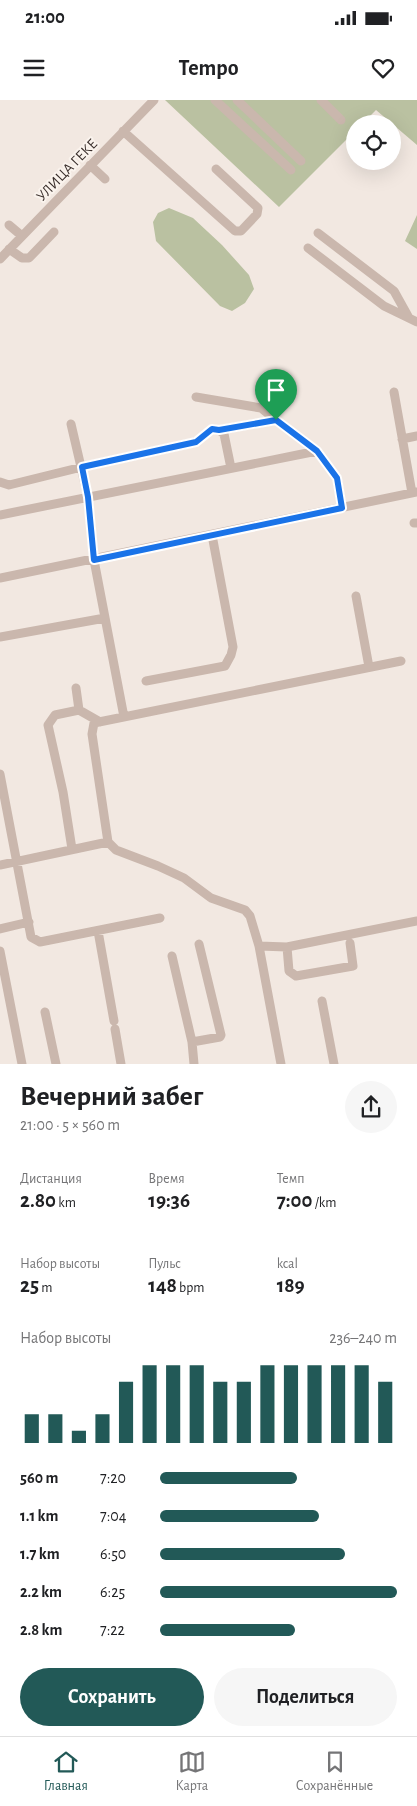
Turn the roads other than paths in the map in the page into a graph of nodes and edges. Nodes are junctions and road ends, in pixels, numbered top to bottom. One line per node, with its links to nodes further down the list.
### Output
1 (154, 100): 6 (street, УЛИЦА ГЕКЕ)
2 (215, 100): 10 (street)
3 (238, 100): 7 (street)
4 (321, 100): 5 (street)
5 (341, 120)
6 (123, 131): 8 (street, УЛИЦА ГЕКЕ); 9 (street)
7 (301, 161)
8 (90, 165): 11 (street); 15 (street, УЛИЦА ГЕКЕ)
9 (216, 169)
10 (291, 170)
11 (105, 179)
12 (9, 225): 15 (street)
13 (54, 232): 17 (street)
14 (318, 233): 19 (street)
15 (22, 236): 17 (street, УЛИЦА ГЕКЕ)
16 (308, 248): 19 (street)
17 (10, 249): 18 (street, УЛИЦА ГЕКЕ)
18 (0, 259)
19 (413, 320)
20 (394, 392): 26 (street)
21 (196, 397): 22 (street)
22 (276, 420): 24 (street); 27 (street)
23 (71, 424): 28 (street)
24 (219, 430): 28 (street); 29 (street)
25 (417, 436): 26 (street)
26 (402, 439): 31 (street)
27 (317, 451): 29 (street); 33 (street)
28 (82, 467): 30 (street); 32 (street)
29 (231, 468): 32 (street)
30 (0, 482)
31 (414, 493): 33 (street)
32 (88, 497): 34 (street); 36 (street)
33 (342, 508): 35 (street)
34 (0, 515)
35 (212, 535): 36 (street); 43 (street)
36 (94, 560): 37 (street); 39 (street)
37 (0, 578)
38 (356, 596): 42 (street)
39 (105, 618): 40 (street); 46 (street)
40 (0, 637)
41 (401, 661): 42 (street)
42 (370, 668): 46 (street)
43 (146, 681)
44 (76, 688): 45 (street)
45 (79, 710): 47 (street); 50 (street)
46 (124, 717): 47 (street)
47 (100, 722): 49 (street)
48 (0, 774): 51 (street)
49 (108, 842): 50 (street); 60 (street)
50 (72, 849): 51 (street)
51 (16, 861): 52 (street); 55 (street)
52 (0, 865)
53 (160, 918): 57 (street)
54 (417, 921): 61 (street)
55 (29, 922): 56 (street); 57 (street)
56 (0, 929)
57 (98, 932): 69 (street)
58 (350, 943): 61 (street)
59 (199, 944): 66 (street)
60 (259, 946): 61 (street); 71 (street)
61 (287, 947)
62 (0, 951): 67 (street)
63 (172, 956): 66 (street)
64 (322, 1001): 72 (street)
65 (45, 1012): 68 (street)
66 (192, 1042): 70 (street)
67 (22, 1064)
68 (56, 1064)
69 (121, 1064)
70 (194, 1064)
71 (281, 1064)
72 (334, 1064)

